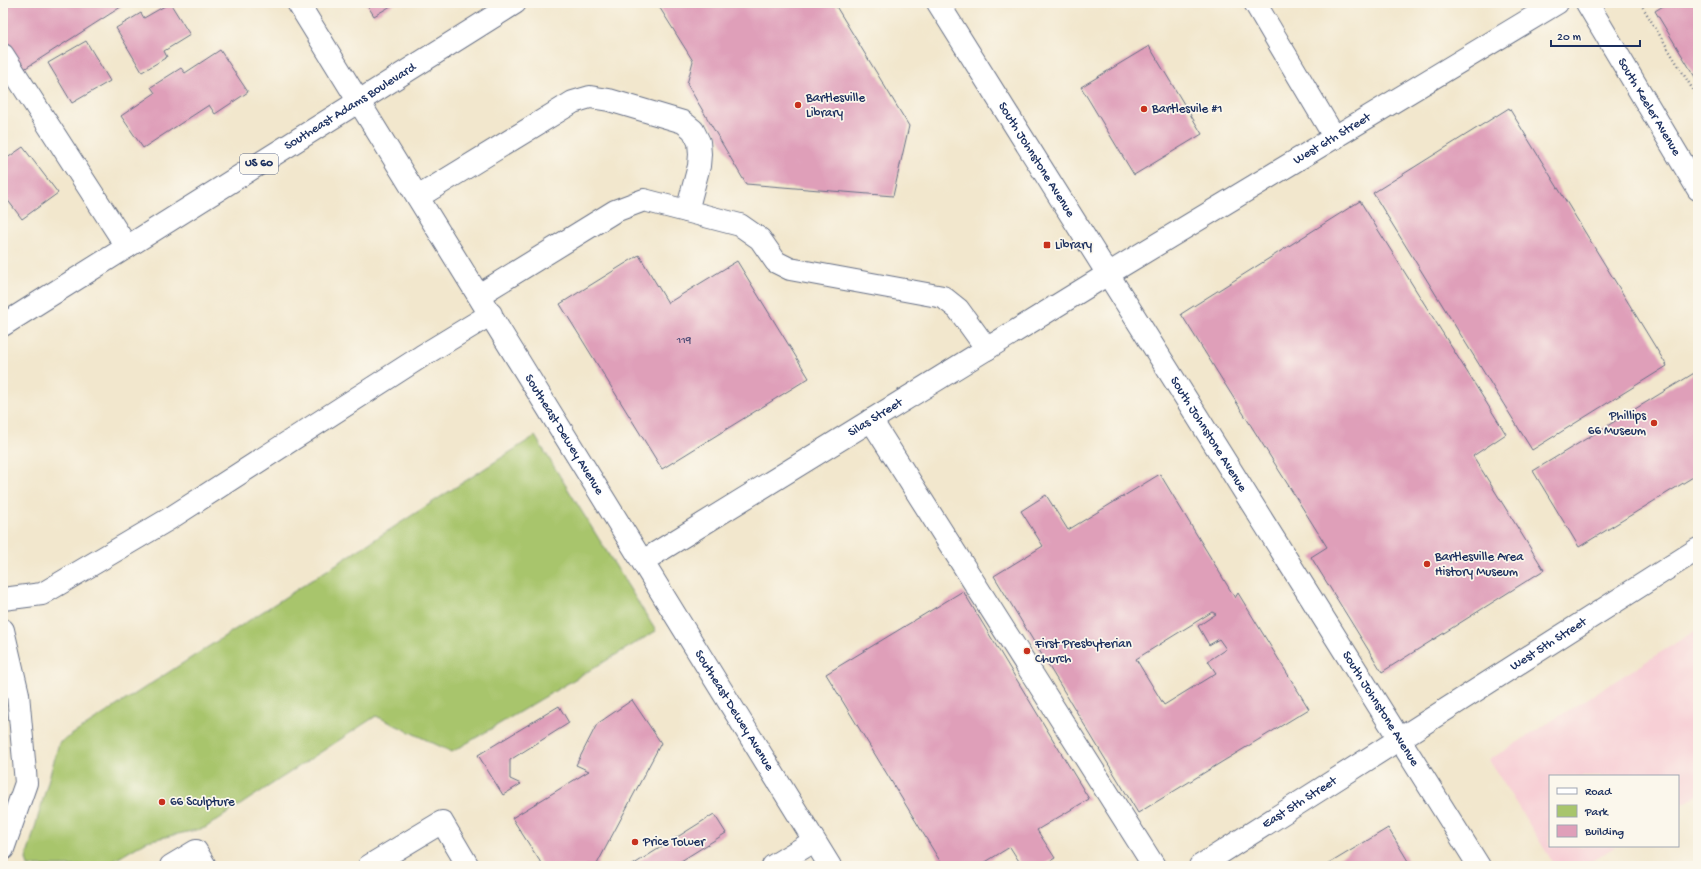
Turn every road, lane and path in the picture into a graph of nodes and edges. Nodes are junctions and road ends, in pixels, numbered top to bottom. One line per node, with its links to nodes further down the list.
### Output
1 (298, 3): 10 (street, Southeast Dewey Avenue)
2 (515, 3): 10 (street, Southeast Adams Boulevard / US 60)
3 (938, 3): 16 (street, South Johnstone Avenue)
4 (1255, 3): 11 (street)
5 (1557, 3): 11 (street, West 6th Street)
6 (1587, 3): 12 (street, South Keeler Avenue)
7 (1648, 3): 9 (path)
8 (3, 55): 15 (street)
9 (1698, 98)
10 (360, 102): 13 (street, Southeast Dewey Avenue); 15 (street, Southeast Adams Boulevard / US 60)
11 (1335, 138): 16 (street, West 6th Street)
12 (1698, 189)
13 (418, 197): 14 (street); 17 (street, Southeast Dewey Avenue)
14 (688, 211): 17 (street); 20 (street)
15 (127, 247): 19 (street, Southeast Adams Boulevard / US 60)
16 (1108, 274): 20 (street, Silas Street); 26 (street, South Johnstone Avenue)
17 (479, 295): 18 (street, Southeast Dewey Avenue)
18 (491, 314): 23 (street, Southeast Dewey Avenue); 24 (street)
19 (3, 325)
20 (987, 349): 21 (street, Silas Street)
21 (871, 420): 23 (street, Silas Street); 35 (street)
22 (1698, 549): 26 (street, West 5th Street)
23 (643, 561): 27 (street, Southeast Dewey Avenue)
24 (3, 599)
25 (3, 630): 28 (street)
26 (1399, 739): 36 (street, East 5th Street); 37 (street, South Johnstone Avenue)
27 (814, 841): 33 (street); 34 (street, Southeast Dewey Avenue)
28 (3, 849)
29 (200, 859): 30 (street)
30 (171, 866)
31 (370, 866): 32 (street)
32 (468, 866)
33 (773, 866)
34 (830, 866)
35 (1154, 866)
36 (1200, 866)
37 (1479, 866)

